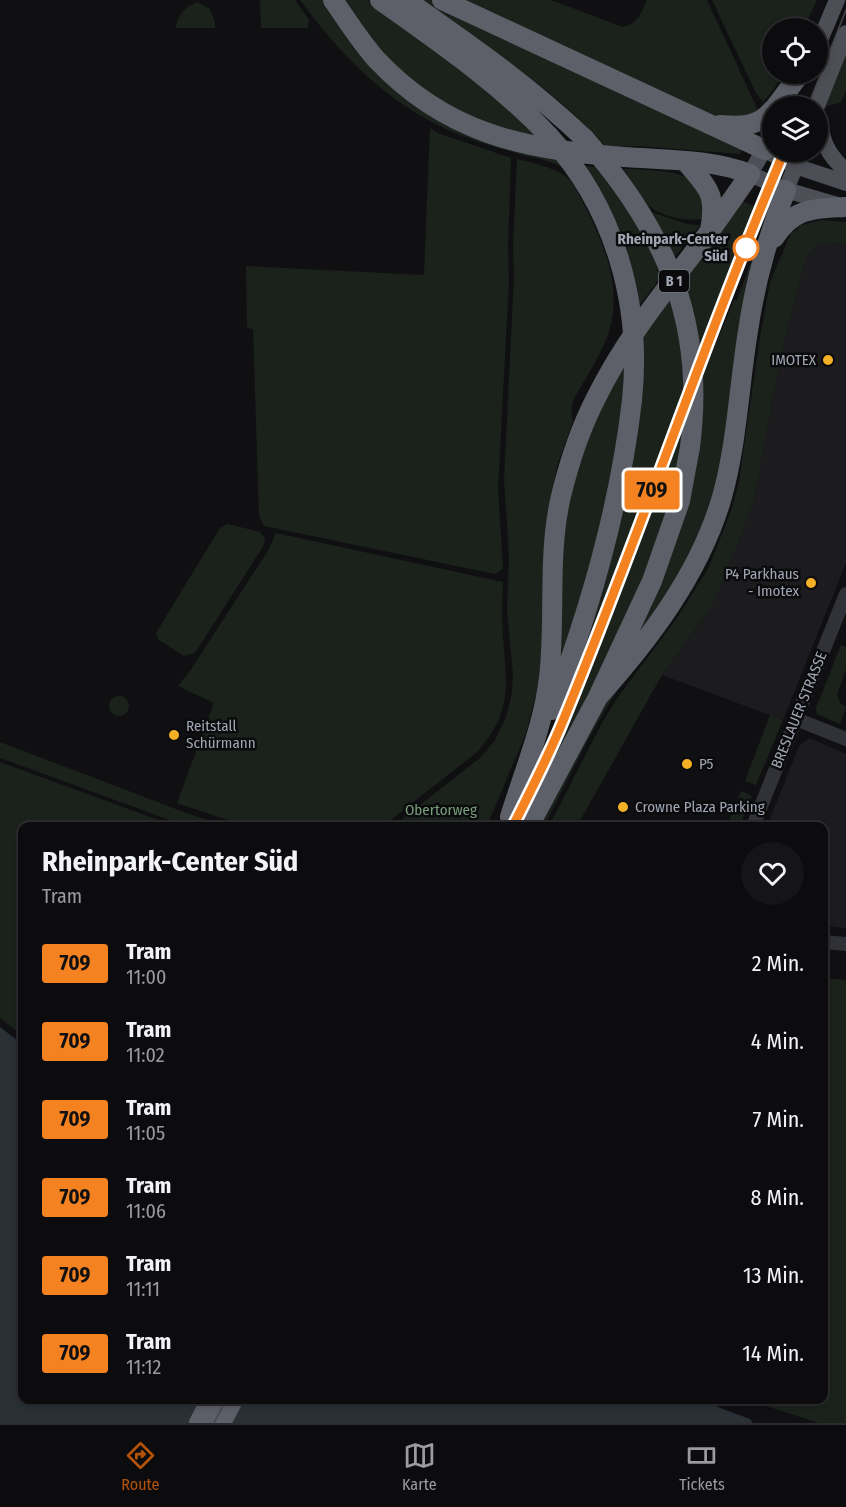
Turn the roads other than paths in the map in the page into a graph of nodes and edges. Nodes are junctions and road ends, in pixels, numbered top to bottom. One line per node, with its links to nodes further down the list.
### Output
1 (333, 0): 16 (highway)
2 (380, 0): 31 (highway, bridge)
3 (406, 0): 28 (highway, B 1, bridge)
4 (442, 0): 12 (highway)
5 (837, 0): 6 (main road)
6 (828, 21)
7 (846, 33): 10 (main road)
8 (794, 84): 9 (highway)
9 (784, 96)
10 (822, 96)
11 (762, 119): 12 (highway)
12 (713, 124): 13 (highway)
13 (762, 141)
14 (828, 151): 20 (main road)
15 (762, 154): 21 (main road)
16 (685, 161): 21 (highway); 25 (highway)
17 (773, 162): 22 (main road)
18 (795, 162): 22 (main road)
19 (804, 162): 23 (main road)
20 (846, 171)
21 (750, 174): 22 (main road); 25 (highway)
22 (778, 182): 24 (main road); 26 (highway)
23 (846, 183)
24 (845, 208): 26 (highway)
25 (709, 232): 31 (highway)
26 (765, 249): 28 (highway)
27 (846, 594): 29 (street, BRESLAUER STRASSE)
28 (598, 697): 32 (highway, B 1)
29 (796, 719): 30 (street); 33 (street, BRESLAUER STRASSE)
30 (846, 739)
31 (507, 822)
32 (531, 822)
33 (755, 822)
34 (828, 942): 35 (street)
35 (846, 944)
36 (210, 1404): 38 (highway)
37 (232, 1404): 39 (highway)
38 (199, 1423)
39 (221, 1423)

